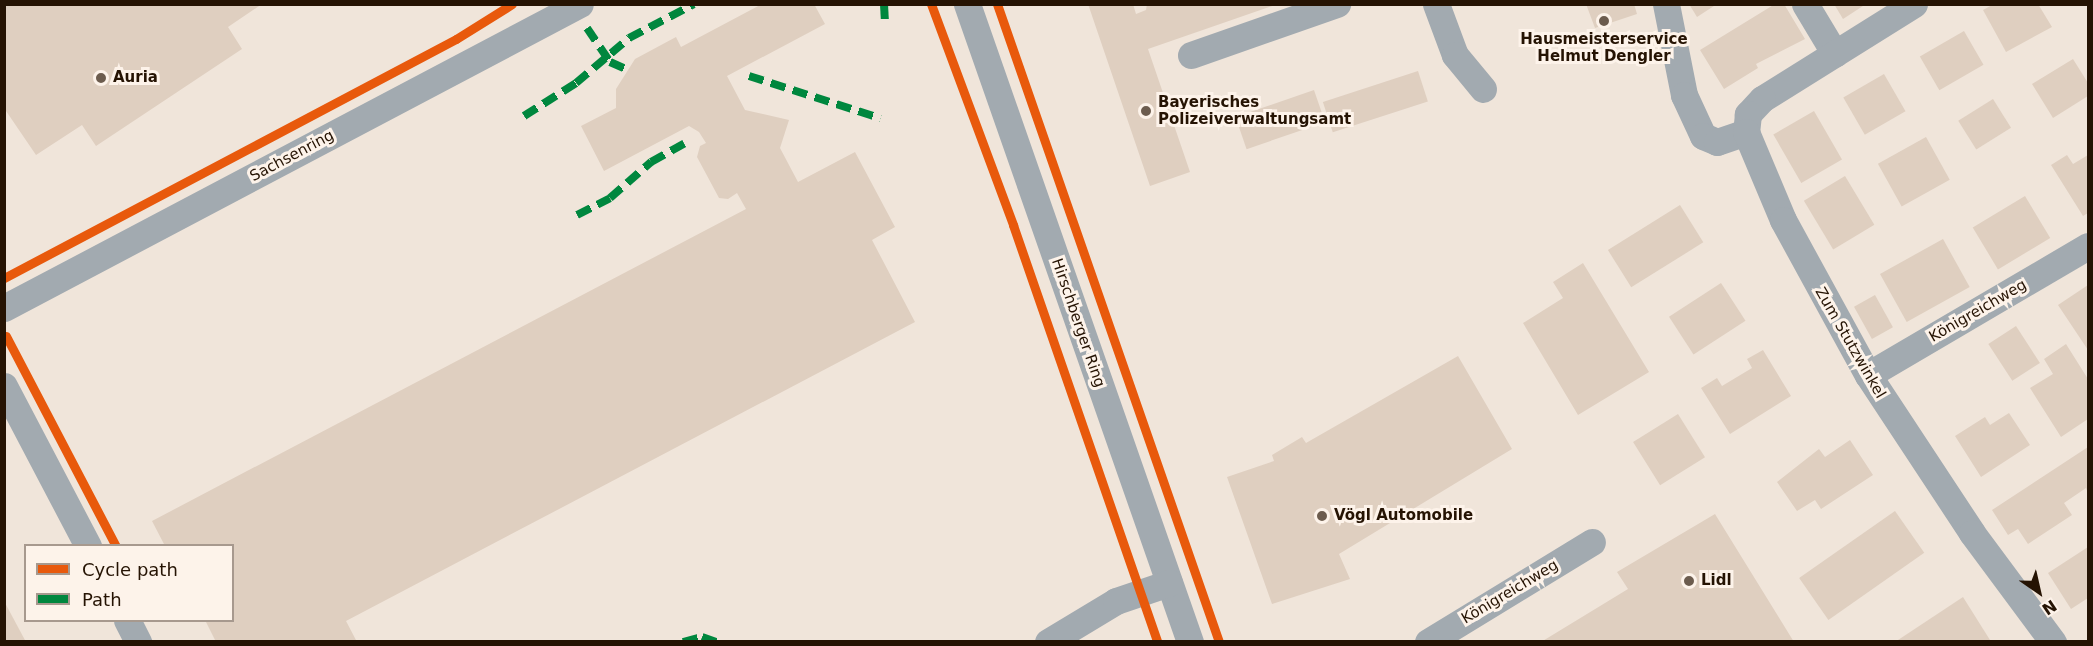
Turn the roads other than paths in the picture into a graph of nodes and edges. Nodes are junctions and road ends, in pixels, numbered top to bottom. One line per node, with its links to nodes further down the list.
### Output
1 (580, 4): 13 (street, Sachsenring)
2 (967, 4): 18 (street, Hirschberger Ring)
3 (1337, 4): 9 (street)
4 (1436, 4): 10 (street)
5 (1666, 4): 11 (street)
6 (1805, 4): 8 (street)
7 (1914, 4): 8 (street)
8 (1835, 54): 11 (street)
9 (1191, 55)
10 (1483, 89)
11 (1746, 132): 14 (street, Zum Stutzwinkel)
12 (2088, 246): 14 (street, Königreichweg)
13 (4, 308)
14 (1868, 375): 24 (street, Zum Stutzwinkel)
15 (4, 386): 17 (street)
16 (1592, 542): 23 (street, Königreichweg)
17 (87, 544)
18 (1169, 583): 21 (street); 22 (street, Hirschberger Ring)
19 (128, 622): 20 (street)
20 (138, 642)
21 (1048, 642)
22 (1190, 642)
23 (1428, 642)
24 (2053, 642)

